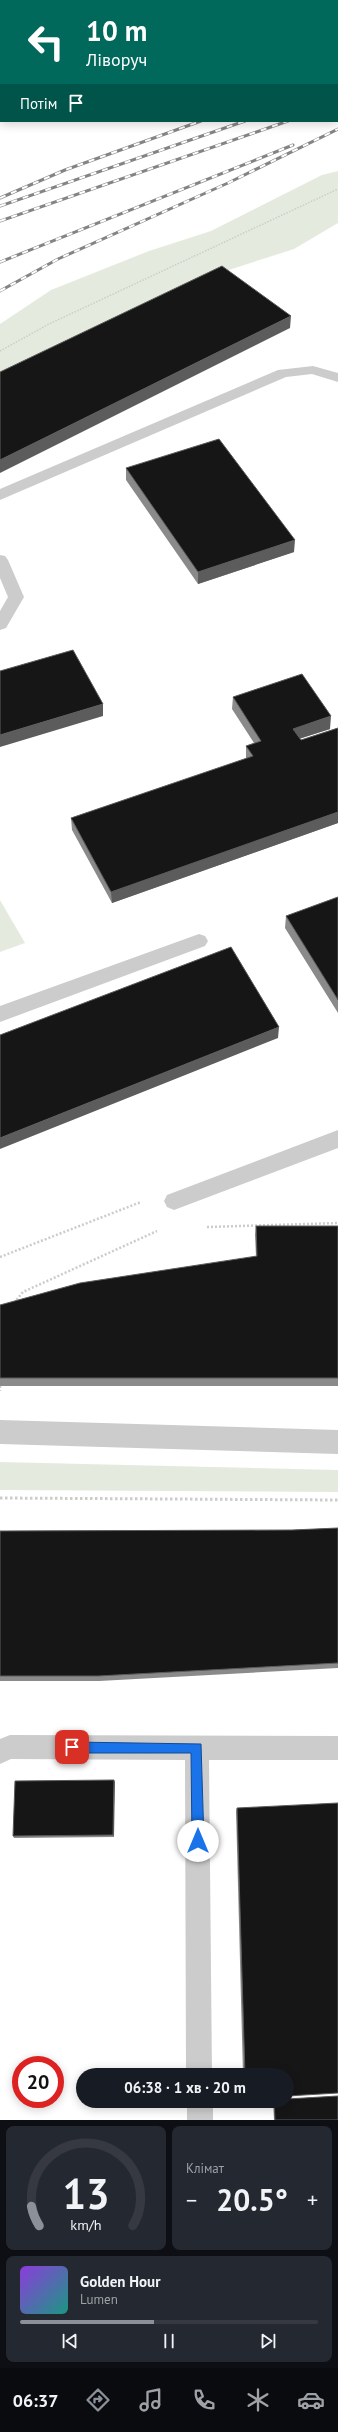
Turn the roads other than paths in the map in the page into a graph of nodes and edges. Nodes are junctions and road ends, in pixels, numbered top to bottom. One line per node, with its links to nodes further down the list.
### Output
1 (338, 378): 2 (lane)
2 (0, 495)
3 (0, 560): 4 (lane)
4 (0, 624)
5 (199, 941): 6 (lane)
6 (0, 1014)
7 (338, 1139): 8 (lane)
8 (174, 1201)
9 (0, 1432): 10 (street)
10 (338, 1442)
11 (197, 1748): 12 (lane); 13 (lane); 14 (lane)
12 (338, 1748)
13 (0, 1752)
14 (200, 2068)
15 (200, 2108): 16 (lane)
16 (200, 2120)

